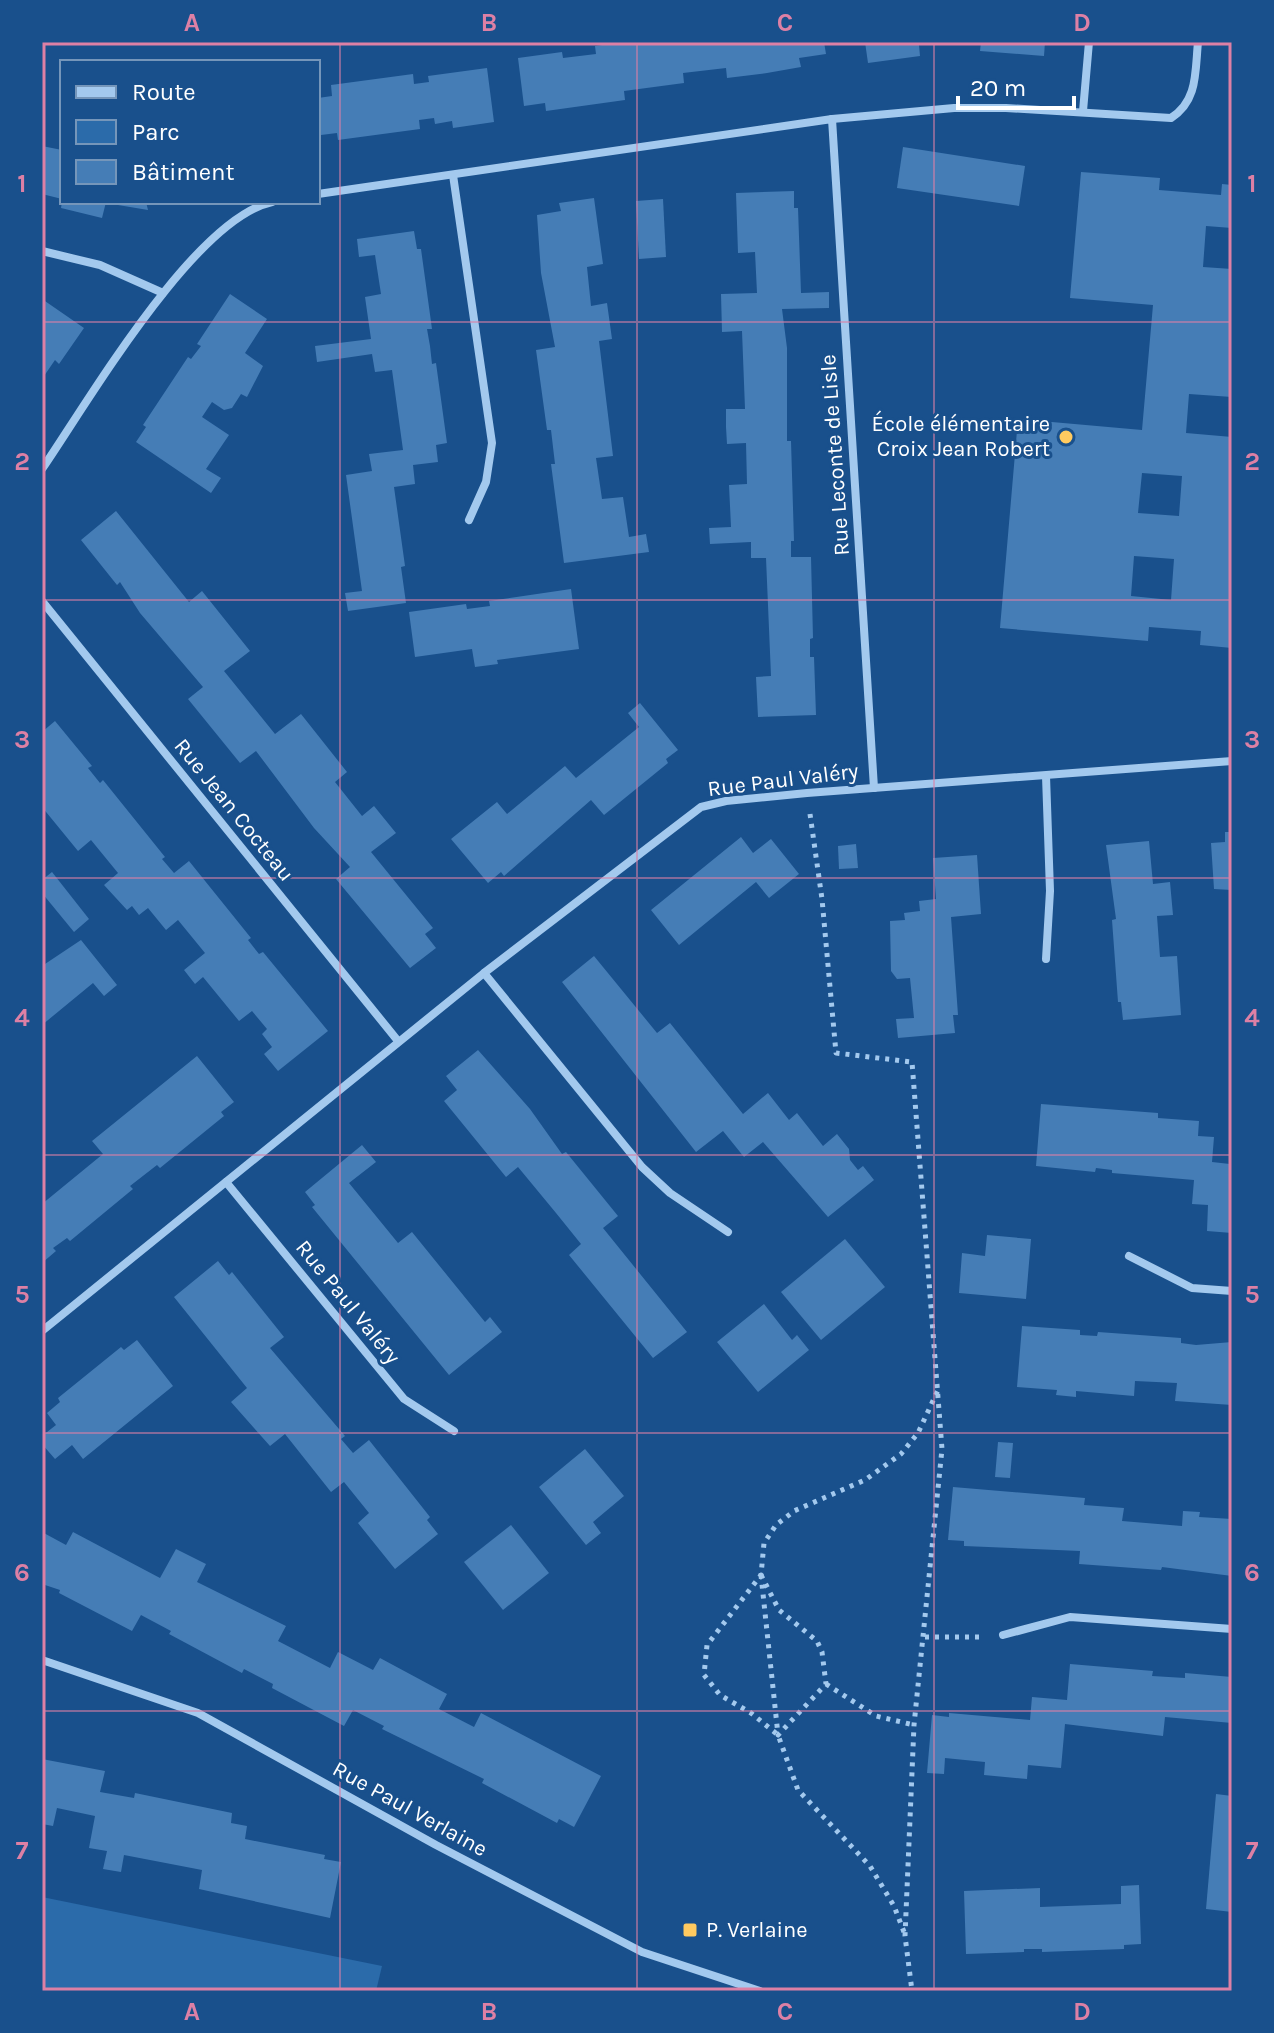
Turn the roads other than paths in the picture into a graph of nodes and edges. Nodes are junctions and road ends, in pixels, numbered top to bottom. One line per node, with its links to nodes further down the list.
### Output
1 (1089, 42): 3 (street)
2 (1198, 42): 3 (street)
3 (1083, 111): 4 (street)
4 (832, 119): 5 (street); 15 (street, Rue Leconte de Lisle)
5 (453, 175): 6 (street); 11 (street)
6 (320, 194)
7 (264, 204): 9 (street)
8 (42, 251): 9 (street)
9 (163, 293): 10 (street)
10 (42, 469)
11 (469, 520)
12 (42, 601): 18 (street, Rue Jean Cocteau)
13 (1232, 761): 14 (street, Rue Paul Valéry)
14 (1046, 776): 15 (street, Rue Paul Valéry); 16 (street)
15 (874, 788): 17 (street, Rue Paul Valéry)
16 (1046, 959)
17 (484, 973): 18 (street, Rue Paul Valéry); 20 (street)
18 (398, 1041): 19 (street, Rue Paul Valéry)
19 (226, 1182): 23 (street, Rue Paul Valéry); 24 (street, Rue Paul Valéry)
20 (728, 1232)
21 (1129, 1256): 22 (street)
22 (1232, 1291)
23 (42, 1331)
24 (454, 1431)
25 (1232, 1629): 26 (street)
26 (1003, 1635)
27 (42, 1660): 28 (street, Rue Paul Verlaine)
28 (760, 1991)

